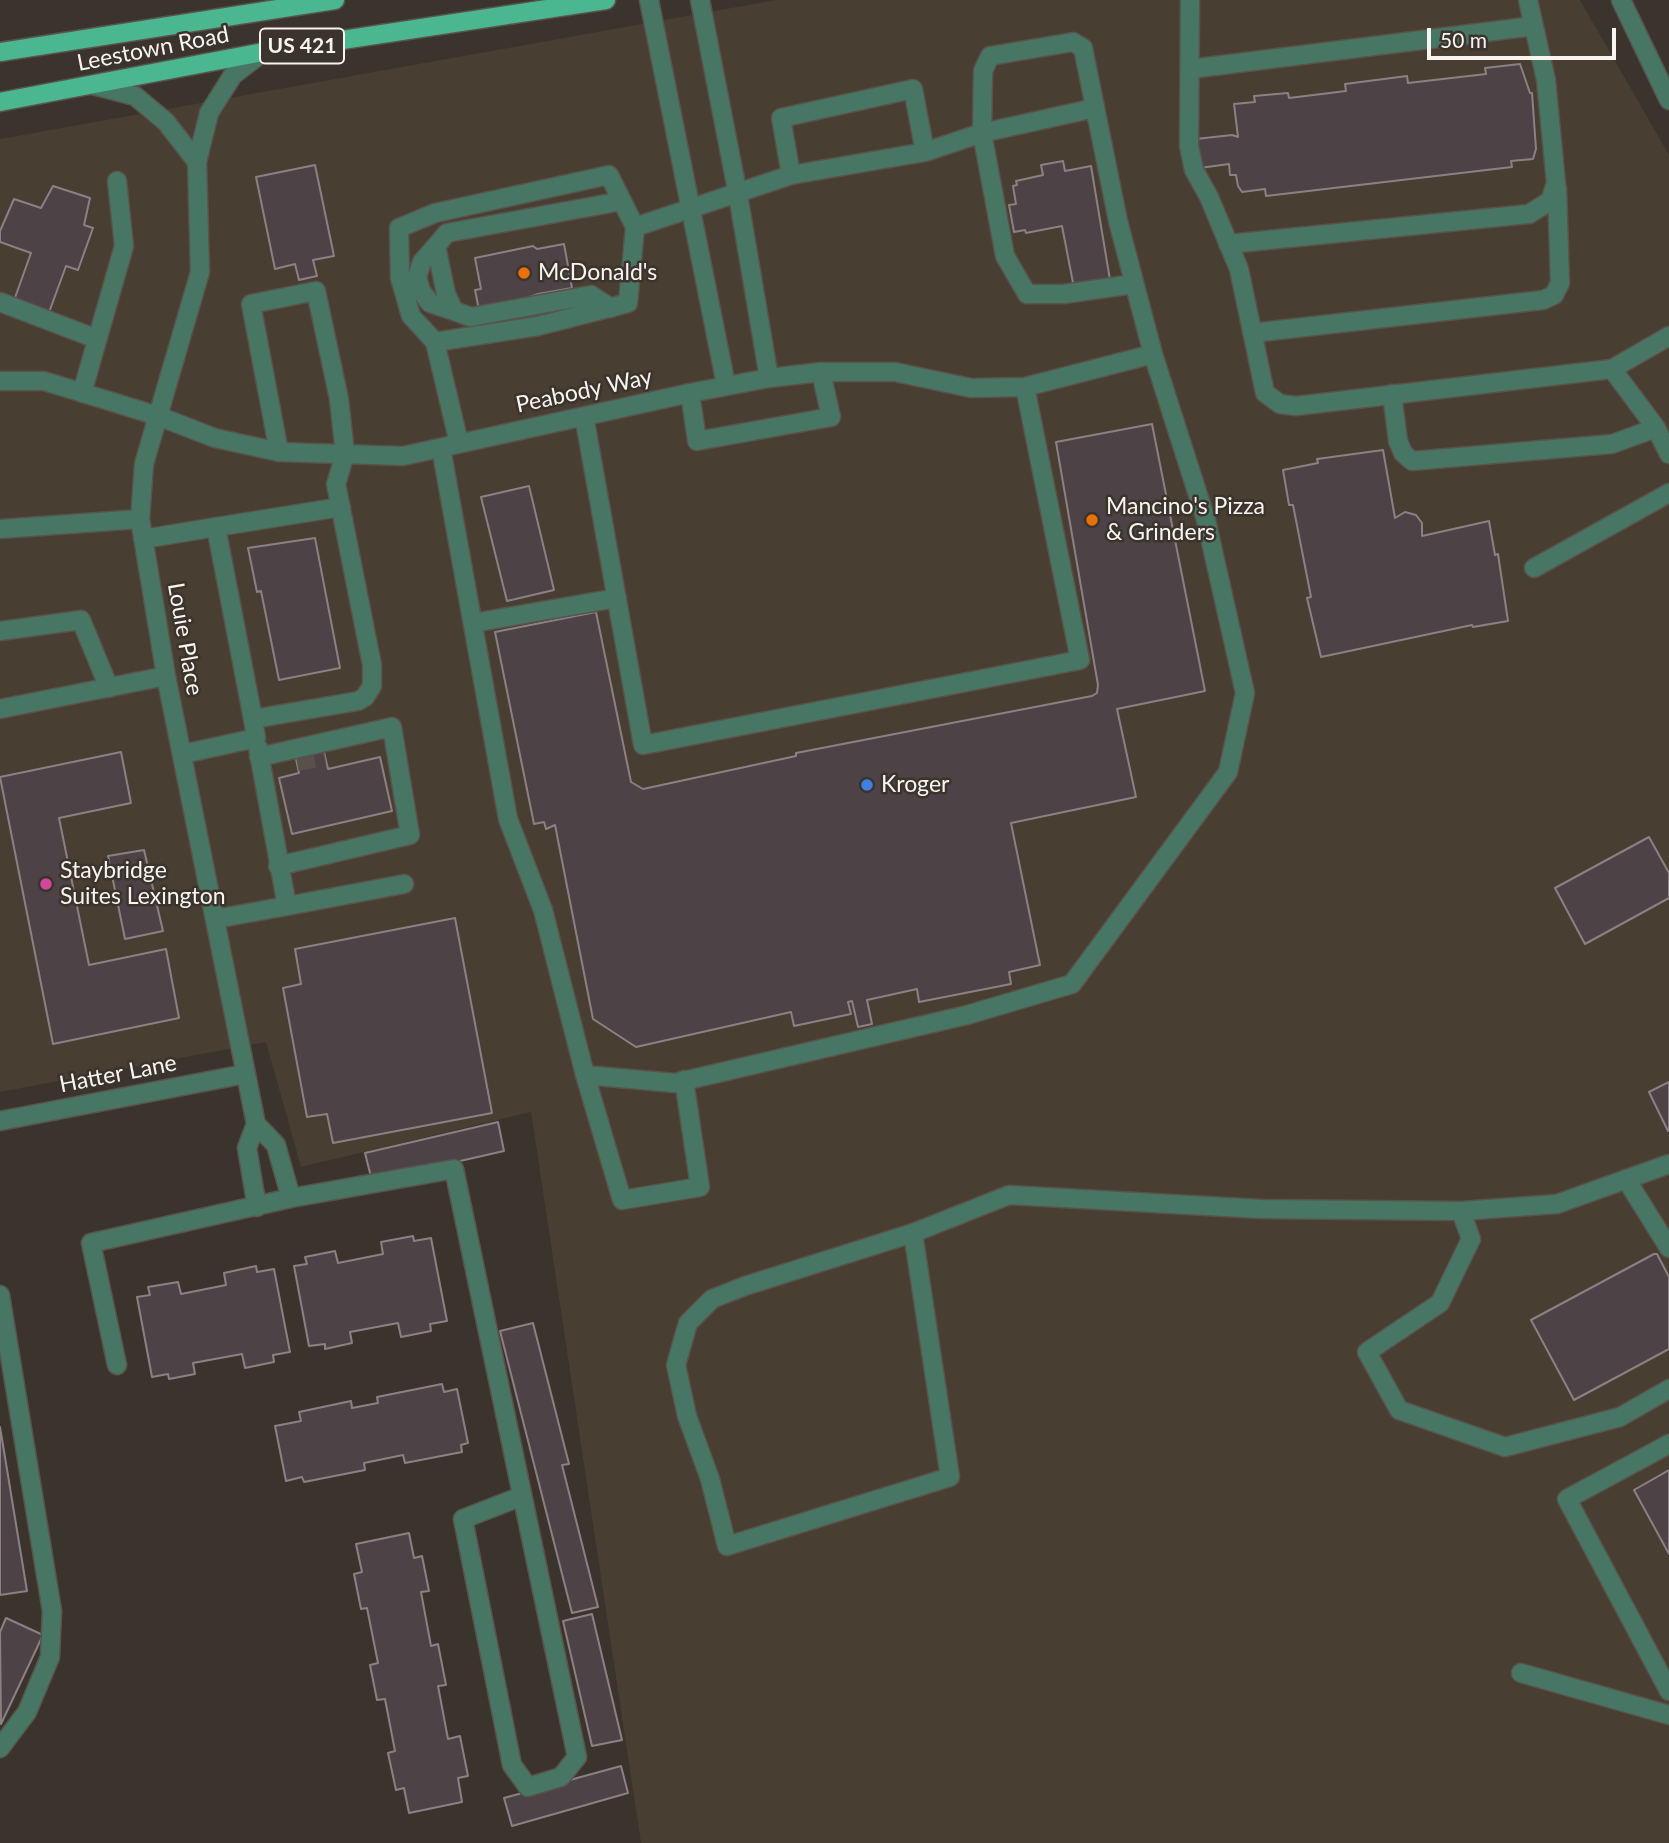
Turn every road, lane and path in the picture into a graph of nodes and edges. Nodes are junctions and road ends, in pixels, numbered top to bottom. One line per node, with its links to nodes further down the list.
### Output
1 (335, 0): 9 (main road, Leestown Road / US 421)
2 (606, 0): 10 (main road, Leestown Road / US 421)
3 (649, 0): 24 (street)
4 (700, 0): 22 (street)
5 (1190, 0): 11 (street)
6 (1528, 0): 8 (street)
7 (1621, 0): 13 (street)
8 (1534, 26): 11 (street); 21 (street)
9 (0, 52)
10 (263, 52): 12 (main road, Leestown Road / US 421); 18 (street, Louie Place)
11 (1191, 69): 26 (street)
12 (93, 85): 14 (main road, Leestown Road / US 421); 18 (street)
13 (1669, 100)
14 (0, 102)
15 (1095, 108): 16 (street); 16 (street); 28 (street)
16 (982, 132): 17 (street); 28 (street)
17 (925, 152): 19 (street); 19 (street)
18 (197, 162): 46 (street, Louie Place)
19 (792, 175): 22 (street)
20 (117, 181): 34 (street)
21 (1556, 183): 26 (street); 32 (street)
22 (738, 195): 24 (street); 39 (street)
23 (622, 201): 25 (street); 27 (street); 35 (street)
24 (690, 206): 25 (street); 41 (street)
25 (635, 227): 30 (street)
26 (1228, 244): 32 (street)
27 (436, 246): 31 (street); 31 (street)
28 (1134, 284): 36 (street)
29 (0, 302): 34 (street)
30 (611, 307): 31 (street); 35 (street)
31 (454, 310)
32 (1252, 333): 45 (street)
33 (1669, 336): 37 (street)
34 (97, 339): 43 (street)
35 (435, 342): 49 (street)
36 (1153, 354): 42 (street, Peabody Way); 80 (street)
37 (1612, 369): 45 (street); 48 (street)
38 (821, 372): 39 (street, Peabody Way); 42 (street, Peabody Way); 44 (street)
39 (769, 377): 41 (street, Peabody Way)
40 (0, 381): 43 (street, Peabody Way)
41 (726, 385): 44 (street, Peabody Way)
42 (1025, 387): 61 (street)
43 (82, 393): 46 (street, Peabody Way)
44 (690, 393): 47 (street, Peabody Way)
45 (1392, 394): 48 (street)
46 (158, 415): 51 (street, Peabody Way); 56 (street, Louie Place)
47 (584, 416): 49 (street, Peabody Way); 61 (street)
48 (1656, 428): 53 (street)
49 (459, 443): 50 (street, Peabody Way)
50 (441, 447): 52 (street, Peabody Way); 62 (street)
51 (279, 452): 52 (street, Peabody Way); 52 (street)
52 (345, 454): 55 (street)
53 (1669, 454)
54 (1669, 493): 60 (street)
55 (341, 507): 57 (street); 67 (street)
56 (140, 519): 58 (street); 59 (street, Louie Place)
57 (216, 527): 59 (street); 67 (street)
58 (0, 530)
59 (143, 539): 64 (street, Louie Place)
60 (1534, 568)
61 (617, 598): 62 (street)
62 (473, 623): 79 (street)
63 (0, 631): 65 (street)
64 (166, 676): 65 (street); 70 (street, Louie Place)
65 (109, 688): 66 (street)
66 (0, 709)
67 (253, 719): 68 (street)
68 (256, 737): 70 (street); 71 (street)
69 (340, 738): 71 (street); 72 (street); 74 (street)
70 (183, 754): 77 (street, Louie Place)
71 (267, 755): 73 (street); 74 (street)
72 (326, 757)
73 (297, 762)
74 (278, 866): 76 (street)
75 (404, 884): 76 (street)
76 (287, 906): 77 (street)
77 (215, 919): 78 (street, Louie Place)
78 (245, 1074): 81 (street, Hatter Lane); 82 (street, Louie Place)
79 (585, 1074): 80 (street); 80 (street)
80 (684, 1080)
81 (1, 1116)
82 (256, 1124): 85 (street); 86 (street)
83 (1669, 1164): 84 (street)
84 (1626, 1179): 87 (street); 89 (street)
85 (291, 1198): 86 (street); 94 (street)
86 (257, 1207): 91 (street)
87 (1461, 1211): 88 (street); 92 (street)
88 (913, 1233): 88 (street)
89 (1669, 1248)
90 (0, 1295): 98 (street)
91 (117, 1365)
92 (1669, 1389)
93 (1669, 1444): 96 (street)
94 (522, 1496): 94 (street)
95 (1521, 1673): 97 (street)
96 (1669, 1691)
97 (1669, 1715)
98 (0, 1748)

